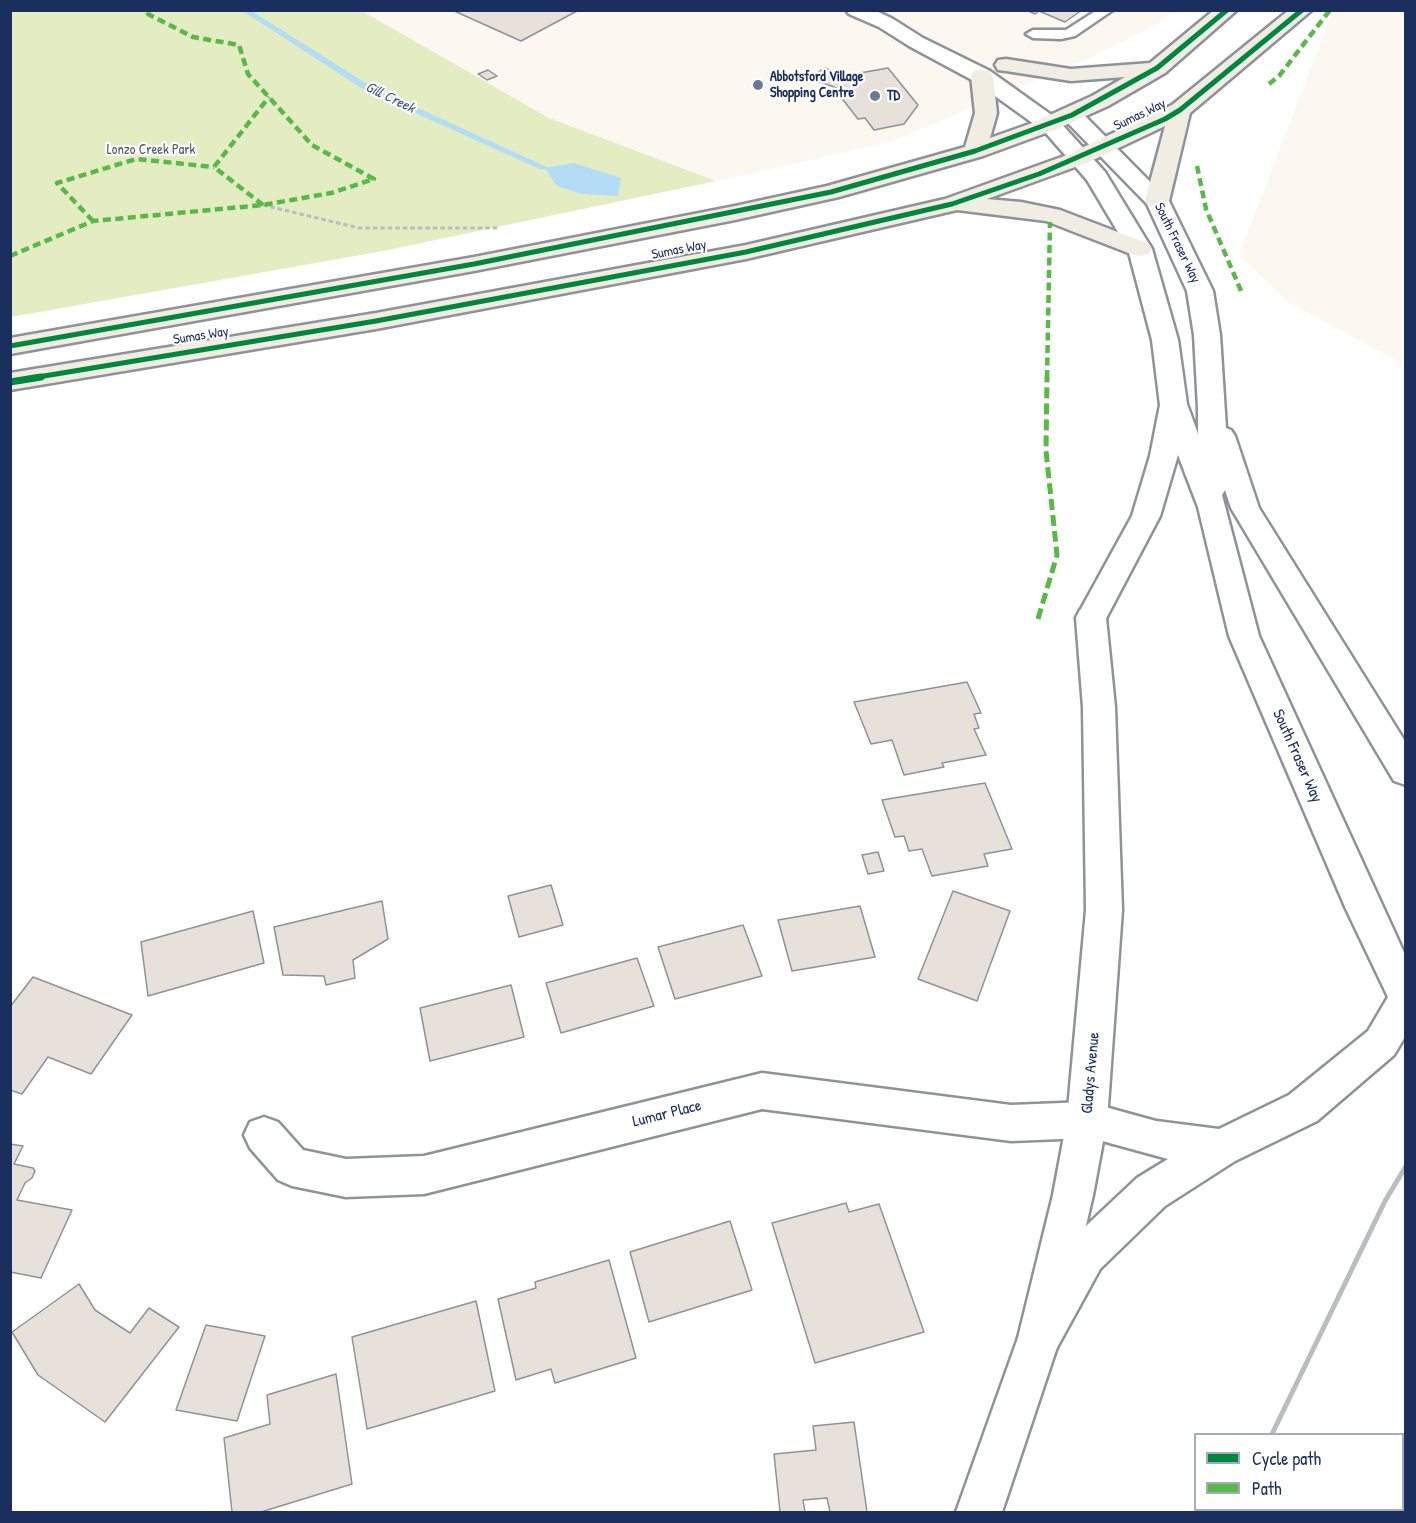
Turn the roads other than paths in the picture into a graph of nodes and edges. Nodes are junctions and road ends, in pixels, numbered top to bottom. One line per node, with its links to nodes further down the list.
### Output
1 (856, 10): 5 (main road, South Fraser Way)
2 (1107, 10): 6 (lane)
3 (1227, 10): 8 (highway, Sumas Way)
4 (1302, 10): 10 (highway, Sumas Way)
5 (886, 23): 7 (main road, South Fraser Way); 9 (main road, South Fraser Way)
6 (1033, 34)
7 (1006, 66): 8 (highway); 11 (main road, South Fraser Way)
8 (1156, 68): 11 (highway, Sumas Way)
9 (982, 76): 11 (main road, South Fraser Way); 13 (highway)
10 (1180, 110): 12 (highway, Sumas Way); 15 (highway)
11 (1061, 125): 12 (main road, South Fraser Way); 13 (highway, Sumas Way); 14 (main road, South Fraser Way); 18 (highway)
12 (1104, 147): 14 (highway, Sumas Way); 15 (main road, South Fraser Way)
13 (975, 151): 19 (highway, Sumas Way)
14 (1081, 157): 16 (highway, Sumas Way); 17 (main road, South Fraser Way)
15 (1157, 201): 22 (main road, South Fraser Way)
16 (952, 204): 17 (highway); 18 (highway, Sumas Way)
17 (1140, 249): 21 (main road, South Fraser Way)
18 (376, 321): 20 (highway, Sumas Way)
19 (10, 346)
20 (10, 382)
21 (1173, 404): 23 (main road, South Fraser Way); 26 (main road, Gladys Avenue)
22 (1212, 408): 23 (main road, South Fraser Way); 24 (main road)
23 (1212, 507): 25 (main road, South Fraser Way)
24 (1406, 772)
25 (1406, 998): 28 (main road)
26 (1087, 1120): 27 (main road, Lumar Place); 28 (main road, Lumar Place); 29 (main road, Gladys Avenue)
27 (264, 1135)
28 (1221, 1148): 29 (main road)
29 (1040, 1338): 30 (main road, Gladys Avenue)
30 (979, 1512)

